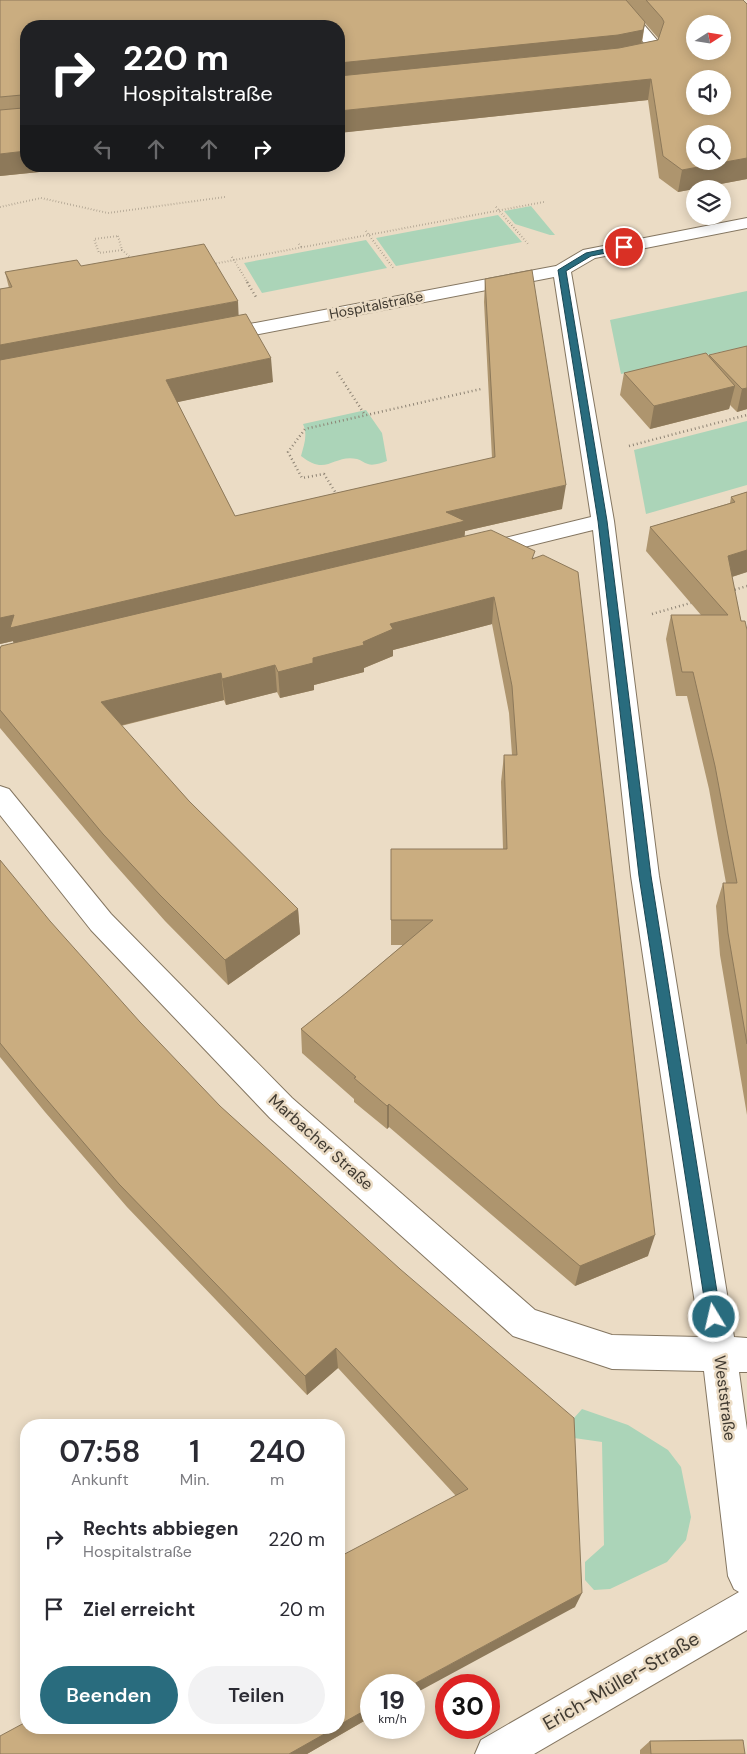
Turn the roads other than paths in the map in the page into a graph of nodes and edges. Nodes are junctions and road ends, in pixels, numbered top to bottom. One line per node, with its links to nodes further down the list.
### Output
1 (615, 0): 2 (street)
2 (616, 63)
3 (747, 223): 4 (street, Hospitalstraße)
4 (562, 270): 5 (street, Hospitalstraße); 6 (street, Weststraße)
5 (205, 338)
6 (602, 521): 7 (street); 9 (street, Weststraße)
7 (458, 556)
8 (0, 796): 9 (street, Marbacher Straße)
9 (733, 1355): 10 (street, Weststraße)
10 (747, 1576)
11 (747, 1608): 12 (street, Erich-Müller-Straße)
12 (495, 1754)

